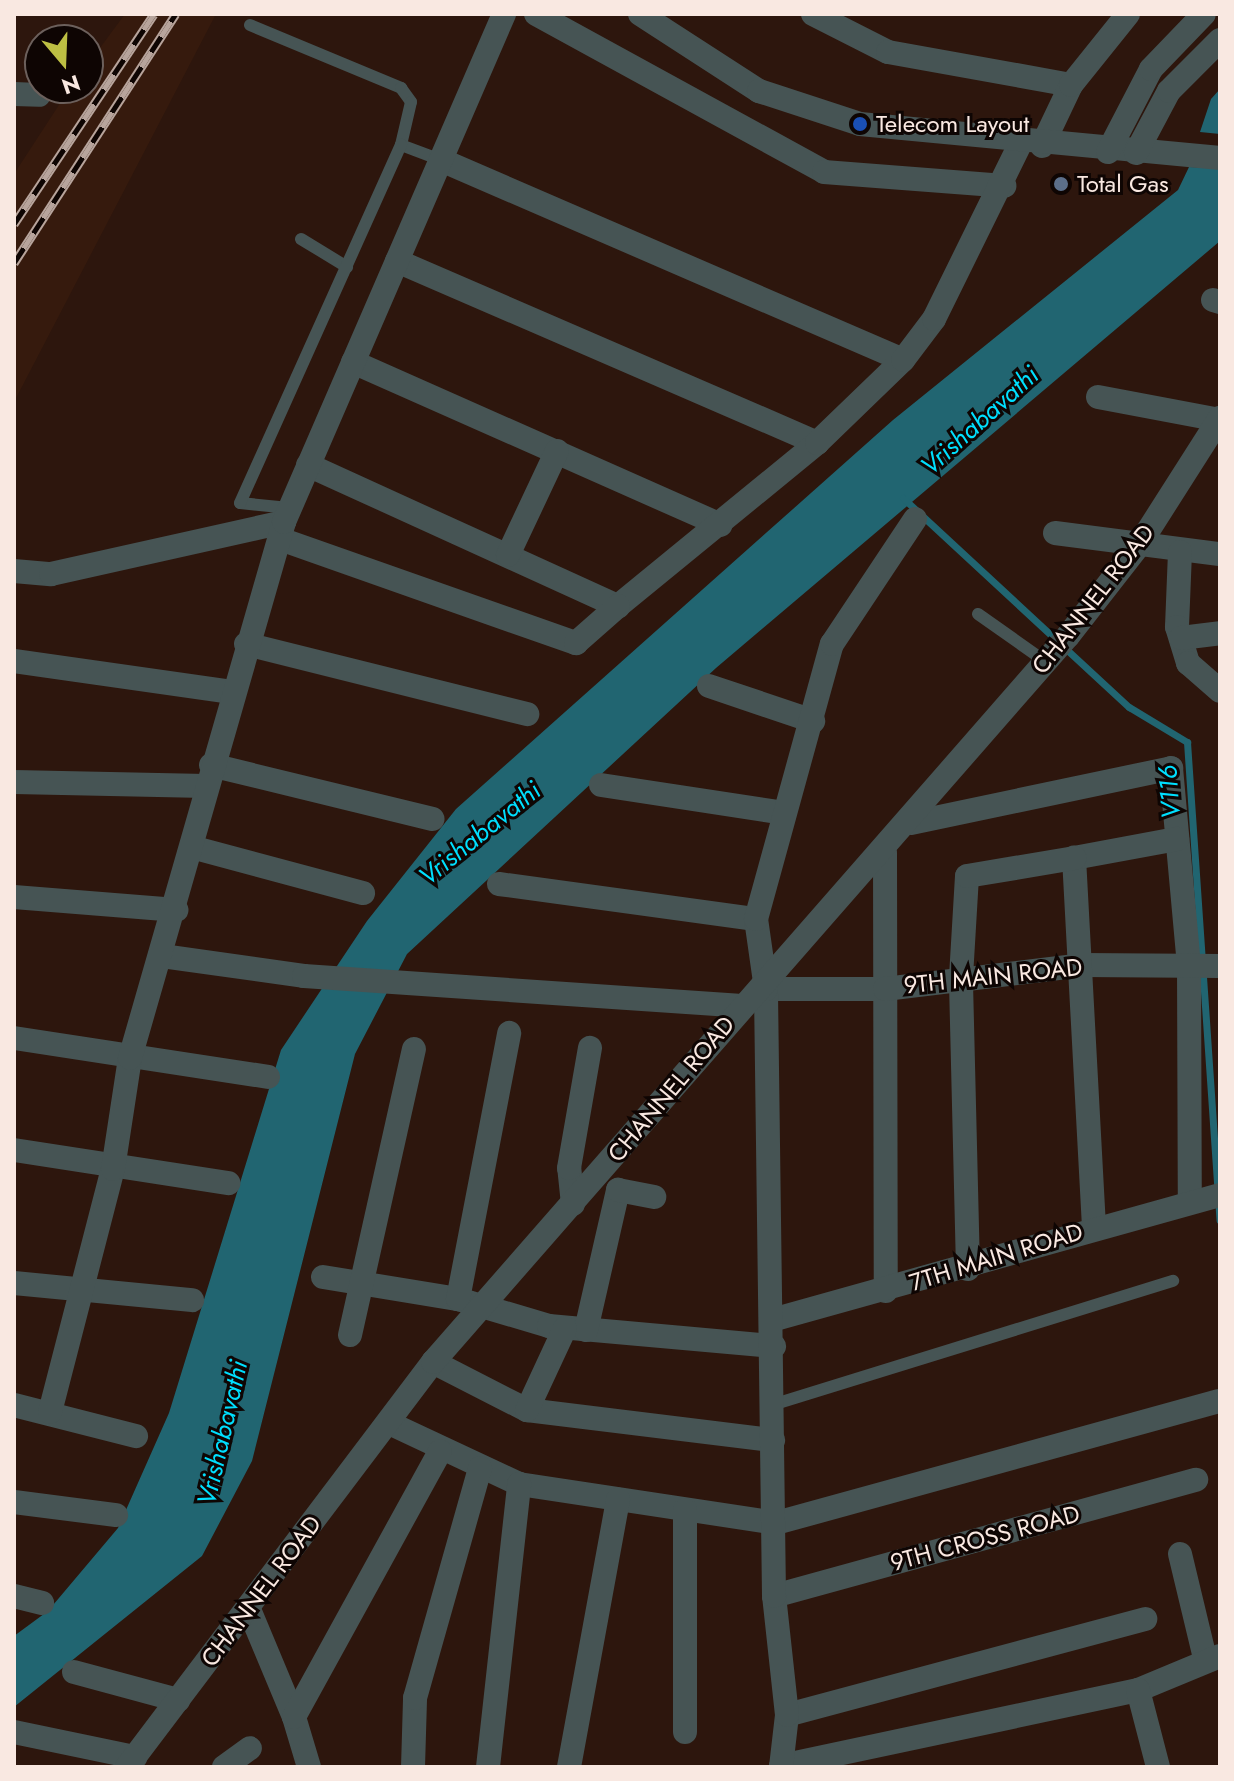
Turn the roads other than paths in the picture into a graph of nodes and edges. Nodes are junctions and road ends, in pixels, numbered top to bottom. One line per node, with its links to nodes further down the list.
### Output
1 (504, 14): 15 (street)
2 (536, 14): 16 (street)
3 (640, 14): 11 (street)
4 (1128, 14): 9 (street)
5 (1204, 14): 12 (street)
6 (823, 16): 9 (street)
7 (250, 25): 10 (lane)
8 (1220, 40): 13 (street)
9 (1071, 85): 11 (street)
10 (401, 145): 15 (lane); 19 (lane)
11 (1031, 145): 12 (street); 16 (street)
12 (1108, 152): 13 (street)
13 (1141, 153): 14 (street)
14 (1220, 158)
15 (441, 160): 18 (street); 20 (street)
16 (1004, 186): 20 (street)
17 (301, 239): 19 (lane)
18 (397, 261): 21 (street); 24 (street)
19 (347, 267): 28 (lane)
20 (903, 360): 24 (street)
21 (353, 362): 25 (street); 26 (street)
22 (1098, 397): 23 (street)
23 (1219, 419): 31 (street, CHANNEL ROAD)
24 (817, 443): 29 (street)
25 (557, 451): 29 (street); 34 (street)
26 (308, 465): 28 (street); 34 (street)
27 (915, 519): 47 (street)
28 (285, 523): 35 (street); 36 (street); 40 (street)
29 (720, 525): 36 (street)
30 (1055, 533): 31 (street)
31 (1139, 545): 32 (street); 41 (street, CHANNEL ROAD)
32 (1180, 552): 33 (street); 39 (street)
33 (1220, 554)
34 (508, 555): 36 (street)
35 (14, 571)
36 (618, 606)
37 (978, 614): 41 (lane)
38 (1220, 633): 39 (street)
39 (1181, 638): 44 (street)
40 (246, 644): 45 (street); 46 (street)
41 (1056, 650): 53 (street, CHANNEL ROAD)
42 (14, 661): 45 (street)
43 (709, 686): 47 (street)
44 (1220, 691)
45 (232, 692): 48 (street)
46 (527, 714)
47 (813, 721): 51 (street)
48 (208, 776): 49 (street); 52 (street); 55 (street)
49 (14, 782)
50 (601, 785): 51 (street)
51 (784, 813): 62 (street)
52 (433, 819)
53 (911, 823): 54 (street); 56 (street, CHANNEL ROAD)
54 (1177, 839): 57 (street); 65 (street)
55 (195, 848): 59 (street); 61 (street)
56 (885, 853): 67 (street, CHANNEL ROAD); 68 (street)
57 (1074, 858): 64 (street); 66 (street)
58 (499, 884): 62 (street)
59 (363, 893)
60 (14, 897): 61 (street)
61 (176, 910): 63 (street)
62 (756, 919): 67 (street)
63 (162, 956): 69 (street); 74 (street)
64 (1082, 965): 65 (street, 9TH MAIN ROAD); 66 (street, 9TH MAIN ROAD); 82 (street)
65 (1204, 966): 80 (street)
66 (961, 977): 68 (street, 9TH MAIN ROAD); 83 (street)
67 (766, 989): 68 (street, 9TH MAIN ROAD); 69 (street, CHANNEL ROAD); 92 (street)
68 (885, 989): 89 (street)
69 (742, 1006): 81 (street, CHANNEL ROAD)
70 (509, 1033): 91 (street)
71 (14, 1038): 74 (street)
72 (590, 1048): 81 (street)
73 (414, 1049): 87 (street)
74 (130, 1058): 75 (street); 77 (street)
75 (268, 1077)
76 (14, 1150): 77 (street)
77 (113, 1169): 78 (street); 88 (street)
78 (228, 1183)
79 (654, 1197): 93 (street)
80 (1207, 1198): 82 (street, 7TH MAIN ROAD)
81 (573, 1204): 91 (street, CHANNEL ROAD)
82 (1094, 1227): 83 (street, 7TH MAIN ROAD)
83 (968, 1269): 89 (street, 7TH MAIN ROAD)
84 (323, 1277): 87 (street)
85 (1173, 1281): 99 (lane)
86 (14, 1283): 88 (street)
87 (361, 1284): 91 (street); 94 (street)
88 (83, 1291): 90 (street); 101 (street)
89 (886, 1291): 92 (street, 7TH MAIN ROAD)
90 (192, 1300)
91 (469, 1303): 93 (street); 96 (street, CHANNEL ROAD)
92 (772, 1320): 95 (street)
93 (576, 1329): 95 (street); 100 (street)
94 (350, 1335)
95 (774, 1346): 99 (street)
96 (433, 1362): 100 (street); 102 (street, CHANNEL ROAD)
97 (1218, 1401): 113 (street)
98 (14, 1405): 101 (street)
99 (772, 1405): 104 (street)
100 (527, 1410): 104 (street)
101 (50, 1412): 103 (street)
102 (389, 1423): 105 (street); 118 (street, CHANNEL ROAD)
103 (136, 1436)
104 (773, 1440): 113 (street)
105 (440, 1451): 106 (street); 125 (street)
106 (480, 1468): 108 (street); 132 (street)
107 (1196, 1480): 116 (street, 9TH CROSS ROAD)
108 (519, 1484): 109 (street); 133 (street)
109 (618, 1499): 111 (street); 134 (street)
110 (14, 1502): 112 (street)
111 (685, 1510): 113 (street); 127 (street)
112 (116, 1515)
113 (776, 1523): 116 (street)
114 (1180, 1554): 120 (street)
115 (14, 1596): 117 (street)
116 (774, 1596): 124 (street)
117 (42, 1603)
118 (248, 1607): 123 (street, CHANNEL ROAD); 125 (street)
119 (1145, 1619): 124 (street)
120 (1212, 1657): 122 (street)
121 (74, 1672): 123 (street)
122 (1138, 1690): 135 (street); 136 (street)
123 (178, 1700): 129 (street, CHANNEL ROAD)
124 (787, 1715): 135 (street)
125 (294, 1717): 131 (street)
126 (14, 1732): 129 (street)
127 (685, 1732)
128 (250, 1748): 130 (street)
129 (131, 1762)
130 (224, 1767)
131 (309, 1767)
132 (413, 1767)
133 (488, 1767)
134 (569, 1767)
135 (781, 1767)
136 (1158, 1767)

